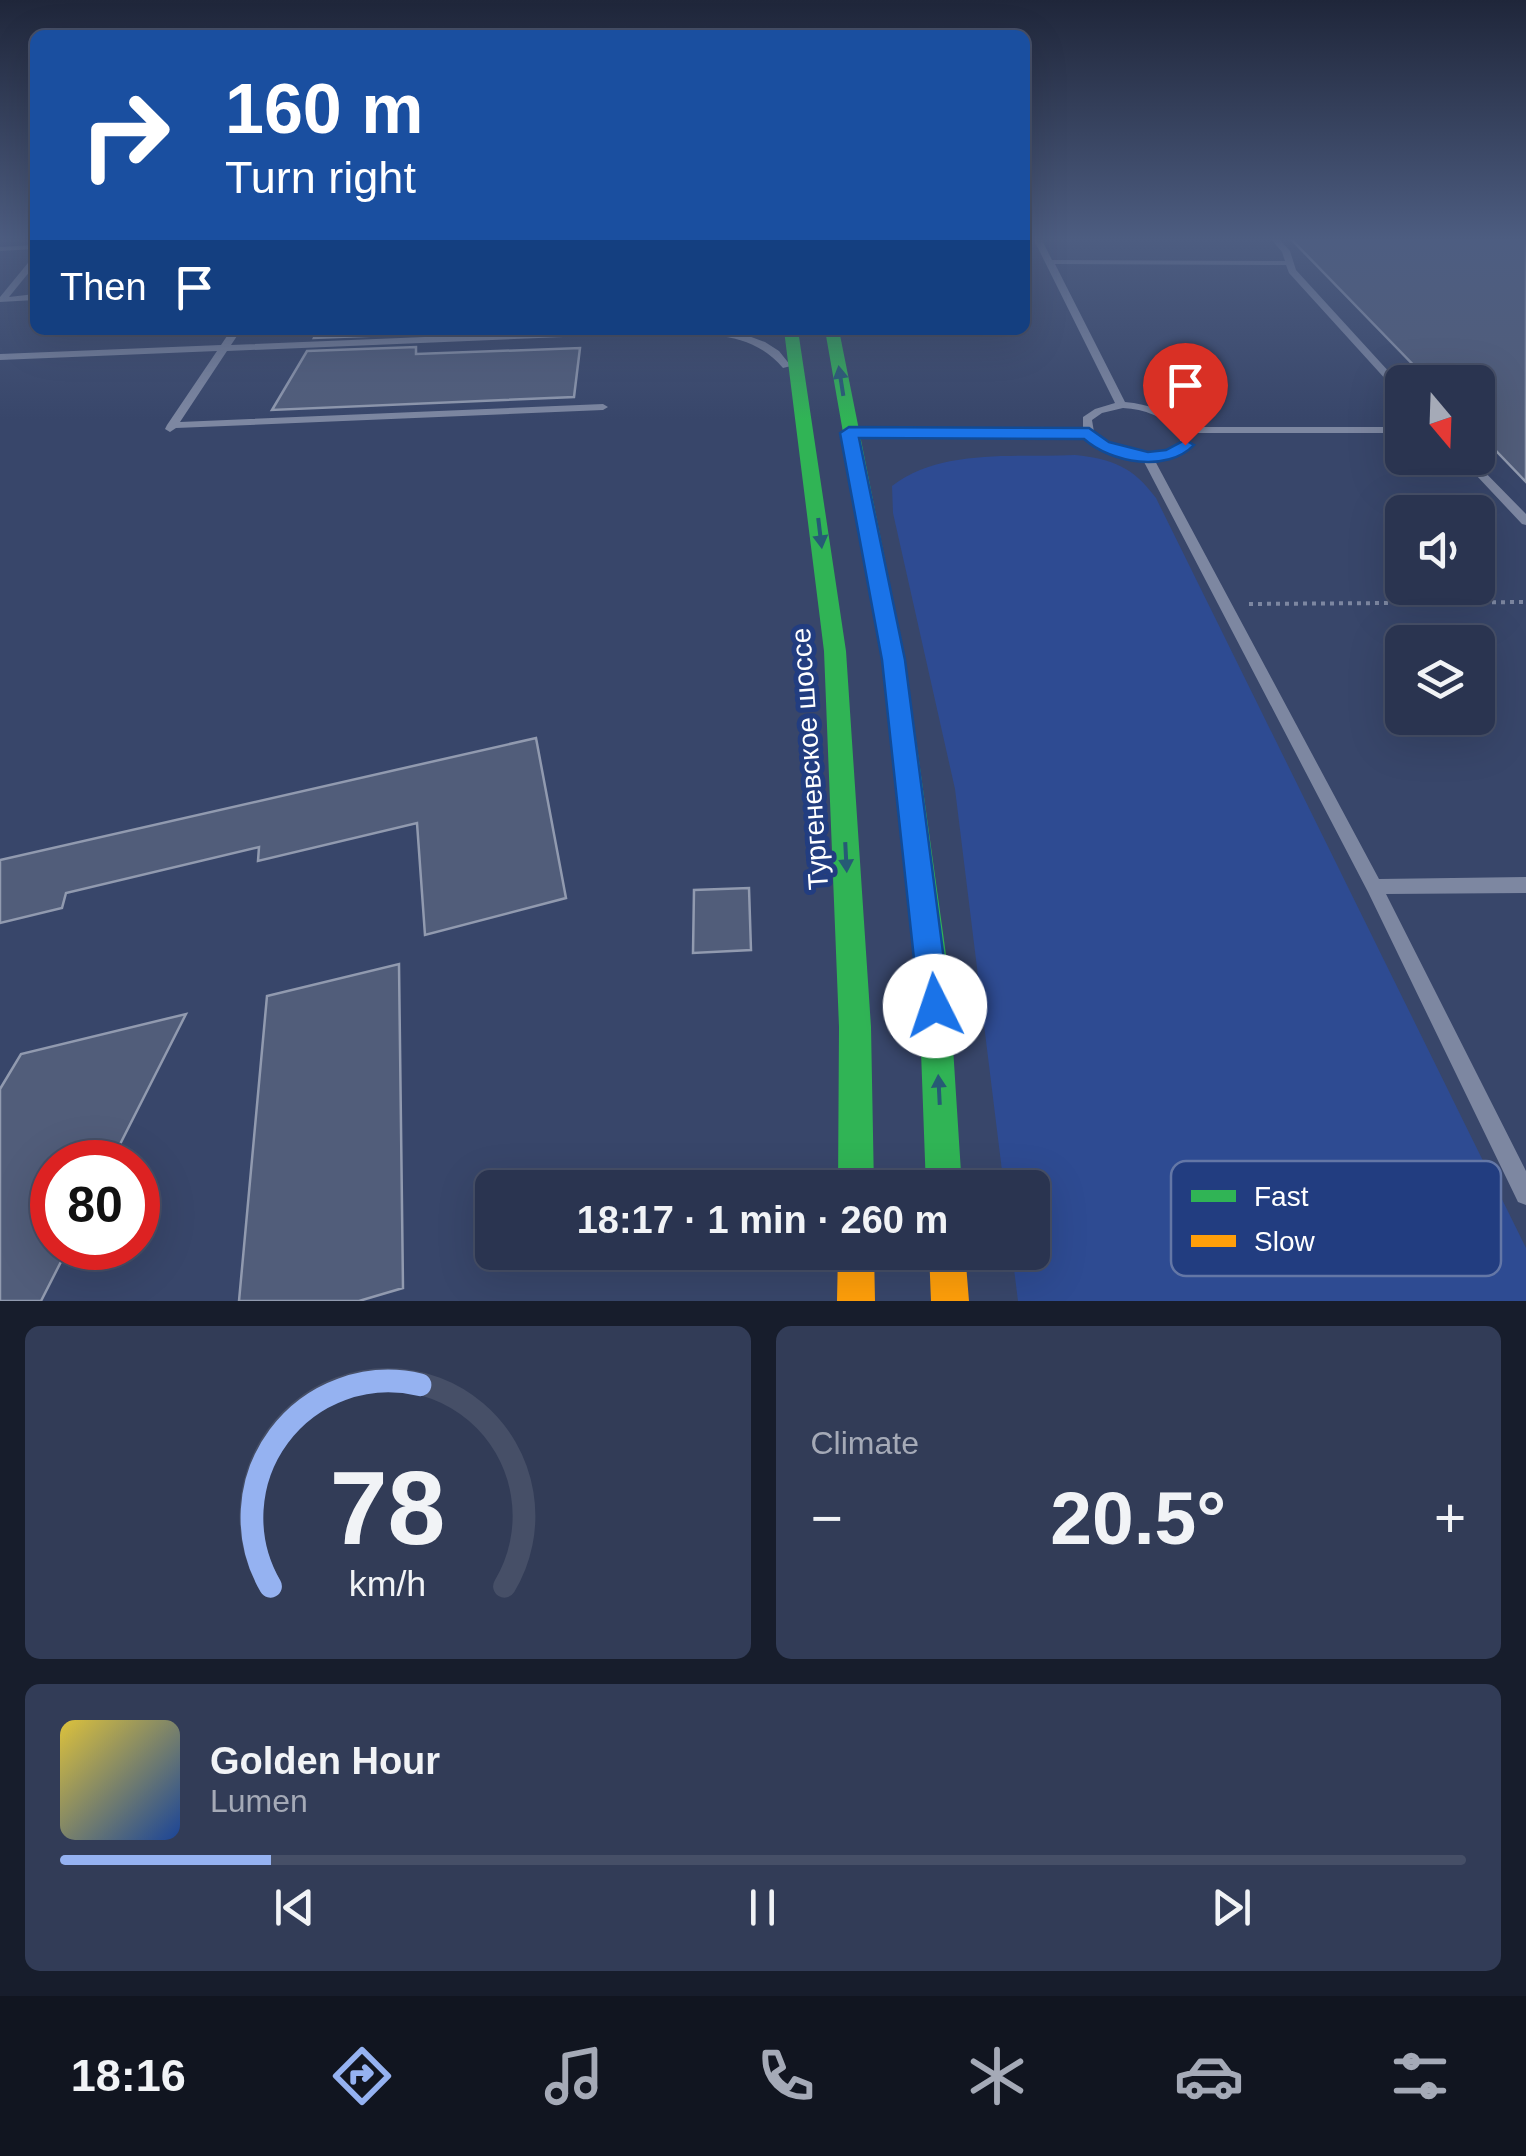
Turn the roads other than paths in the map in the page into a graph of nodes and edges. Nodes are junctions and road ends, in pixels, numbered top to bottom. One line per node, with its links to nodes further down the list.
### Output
1 (1068, 299): 12 (lane)
2 (1317, 299): 10 (lane)
3 (233, 335): 8 (lane)
4 (540, 335): 8 (lane)
5 (728, 335): 11 (lane)
6 (792, 335): 11 (highway, Тургеневское шоссе)
7 (833, 335): 17 (highway, one-way to 7)
8 (224, 348): 9 (lane); 14 (lane)
9 (0, 356)
10 (1385, 372)
11 (802, 402): 24 (highway, Тургеневское шоссе, one-way to 24)
12 (1121, 404): 15 (lane); 18 (lane)
13 (603, 407): 14 (lane)
14 (170, 428)
15 (1185, 430): 16 (lane); 19 (lane)
16 (1385, 430)
17 (849, 433): 18 (lane); 25 (highway, one-way to 17)
18 (1089, 434): 19 (lane)
19 (1148, 458): 23 (lane)
20 (1481, 475): 21 (lane)
21 (1526, 521)
22 (1526, 885): 23 (lane)
23 (1374, 887): 26 (lane)
24 (856, 1170)
25 (943, 1170)
26 (1526, 1194)
27 (856, 1270): 29 (highway)
28 (948, 1270): 30 (highway)
29 (856, 1301)
30 (950, 1301)

